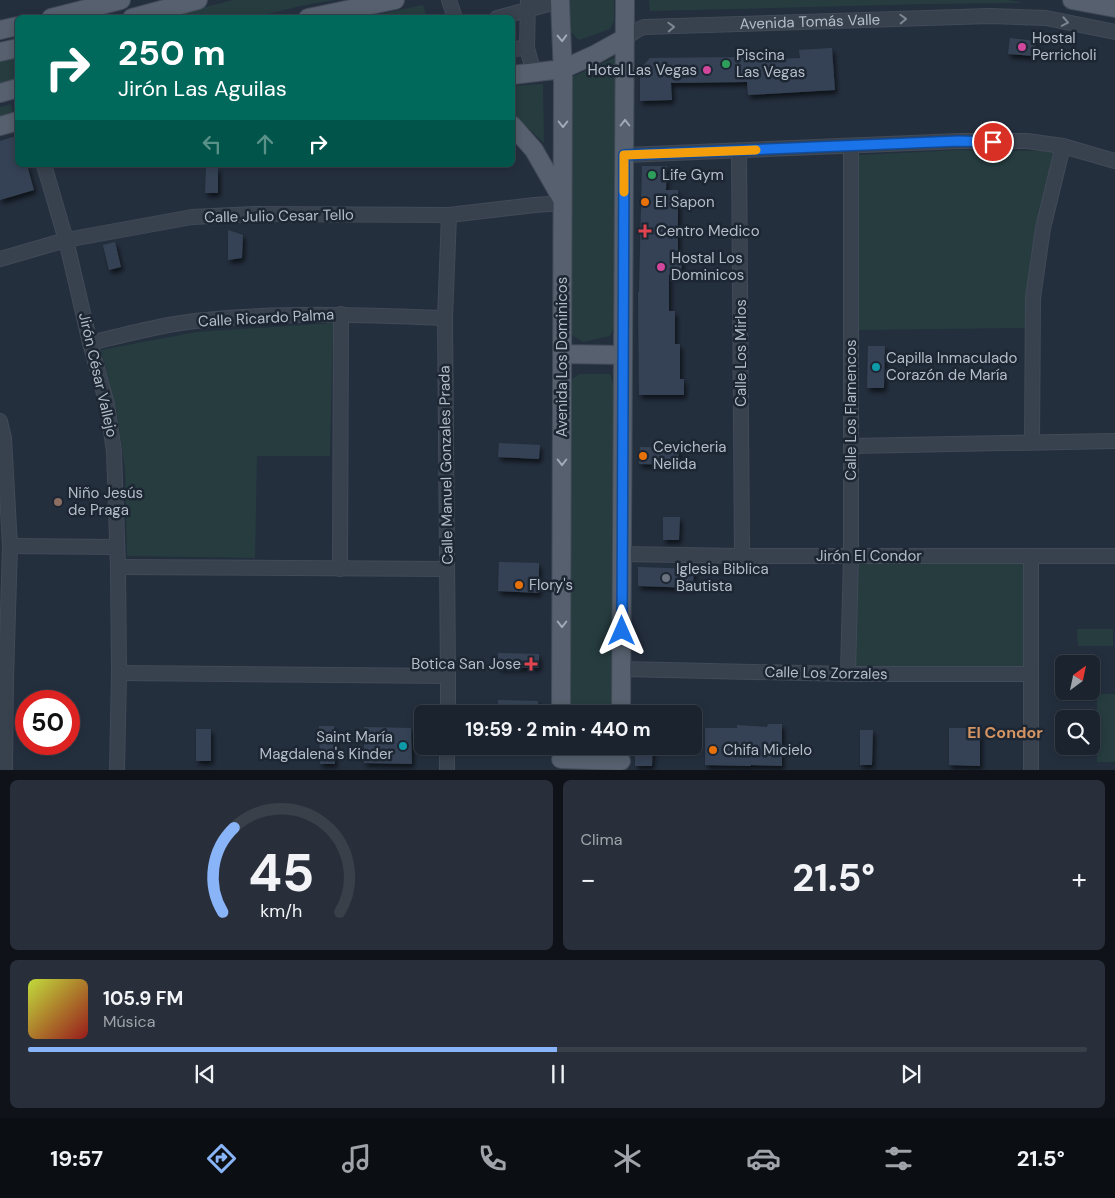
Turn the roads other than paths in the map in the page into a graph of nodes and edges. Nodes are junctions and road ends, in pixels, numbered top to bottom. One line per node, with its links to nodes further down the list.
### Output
1 (121, 0): 10 (main road)
2 (198, 0): 11 (main road)
3 (395, 0): 12 (main road)
4 (449, 0): 13 (street)
5 (560, 0): 8 (street); 23 (main road, Avenida Los Dominicos, one-way to 23)
6 (625, 0): 18 (main road)
7 (1072, 0): 9 (main road)
8 (528, 5): 14 (street); 19 (street)
9 (1115, 8)
10 (63, 15)
11 (143, 15)
12 (322, 15)
13 (454, 15)
14 (504, 15)
15 (15, 27): 16 (main road)
16 (0, 30)
17 (1115, 32): 18 (street, Avenida Tomás Valle, one-way to 17)
18 (625, 38): 23 (main road, Avenida Tomás Valle); 34 (main road, one-way to 18)
19 (528, 48): 21 (street); 24 (street)
20 (15, 49): 22 (main road)
21 (515, 49)
22 (0, 52)
23 (563, 69): 24 (main road, Avenida Tomás Valle); 37 (main road, Avenida Los Dominicos, one-way to 37)
24 (534, 73): 25 (main road, Avenida Tomás Valle)
25 (515, 75)
26 (15, 89): 27 (main road)
27 (0, 92)
28 (15, 122): 29 (main road)
29 (0, 126)
30 (515, 128): 37 (main road)
31 (851, 146): 32 (street); 33 (street); 49 (street, Calle Los Flamencos)
32 (1063, 146): 35 (street); 48 (street)
33 (739, 150): 34 (street); 53 (street, Calle Los Mirlos)
34 (624, 155): 45 (main road)
35 (1115, 160)
36 (45, 167): 39 (street, Jirón César Vallejo)
37 (563, 202): 38 (street, Calle Julio Cesar Tello); 44 (main road, Avenida Los Dominicos)
38 (449, 216): 39 (street, Calle Julio Cesar Tello); 42 (street, Calle Manuel Gonzales Prada)
39 (66, 240): 40 (street, Calle Julio Cesar Tello); 43 (street, Jirón César Vallejo)
40 (0, 259)
41 (342, 314): 42 (street, Calle Ricardo Palma); 43 (street, Calle Ricardo Palma); 58 (street)
42 (445, 318): 59 (street, Calle Manuel Gonzales Prada)
43 (90, 343): 51 (street, Jirón César Vallejo)
44 (562, 354): 45 (main road); 67 (main road, Avenida Los Dominicos, one-way to 67)
45 (623, 355): 52 (main road)
46 (0, 421): 50 (street)
47 (1115, 441): 48 (street)
48 (1032, 442): 49 (street)
49 (851, 446): 54 (street, Calle Los Flamencos)
50 (10, 546): 51 (street); 65 (street)
51 (117, 547): 57 (street, Jirón César Vallejo)
52 (622, 554): 53 (street, Jirón El Condor); 60 (main road)
53 (742, 556): 54 (street, Jirón El Condor)
54 (851, 556): 55 (street, Jirón El Condor); 62 (street, Calle Los Flamencos)
55 (1031, 556): 56 (street, Jirón El Condor); 63 (street)
56 (1115, 556)
57 (118, 567): 58 (street); 61 (street, Jirón César Vallejo)
58 (340, 568): 59 (street)
59 (447, 569): 64 (street, Calle Manuel Gonzales Prada)
60 (622, 669): 62 (street, Calle Los Zorzales); 68 (main road)
61 (119, 673): 64 (street); 73 (street, Jirón César Vallejo)
62 (848, 674): 63 (street, Calle Los Zorzales)
63 (1030, 674): 75 (street)
64 (448, 676): 66 (street, Calle Manuel Gonzales Prada)
65 (3, 677): 72 (street)
66 (448, 705)
67 (561, 705)
68 (622, 705)
69 (447, 755): 74 (street)
70 (561, 759): 71 (main road)
71 (621, 759)
72 (5, 770)
73 (117, 770)
74 (447, 770)
75 (1031, 770)

